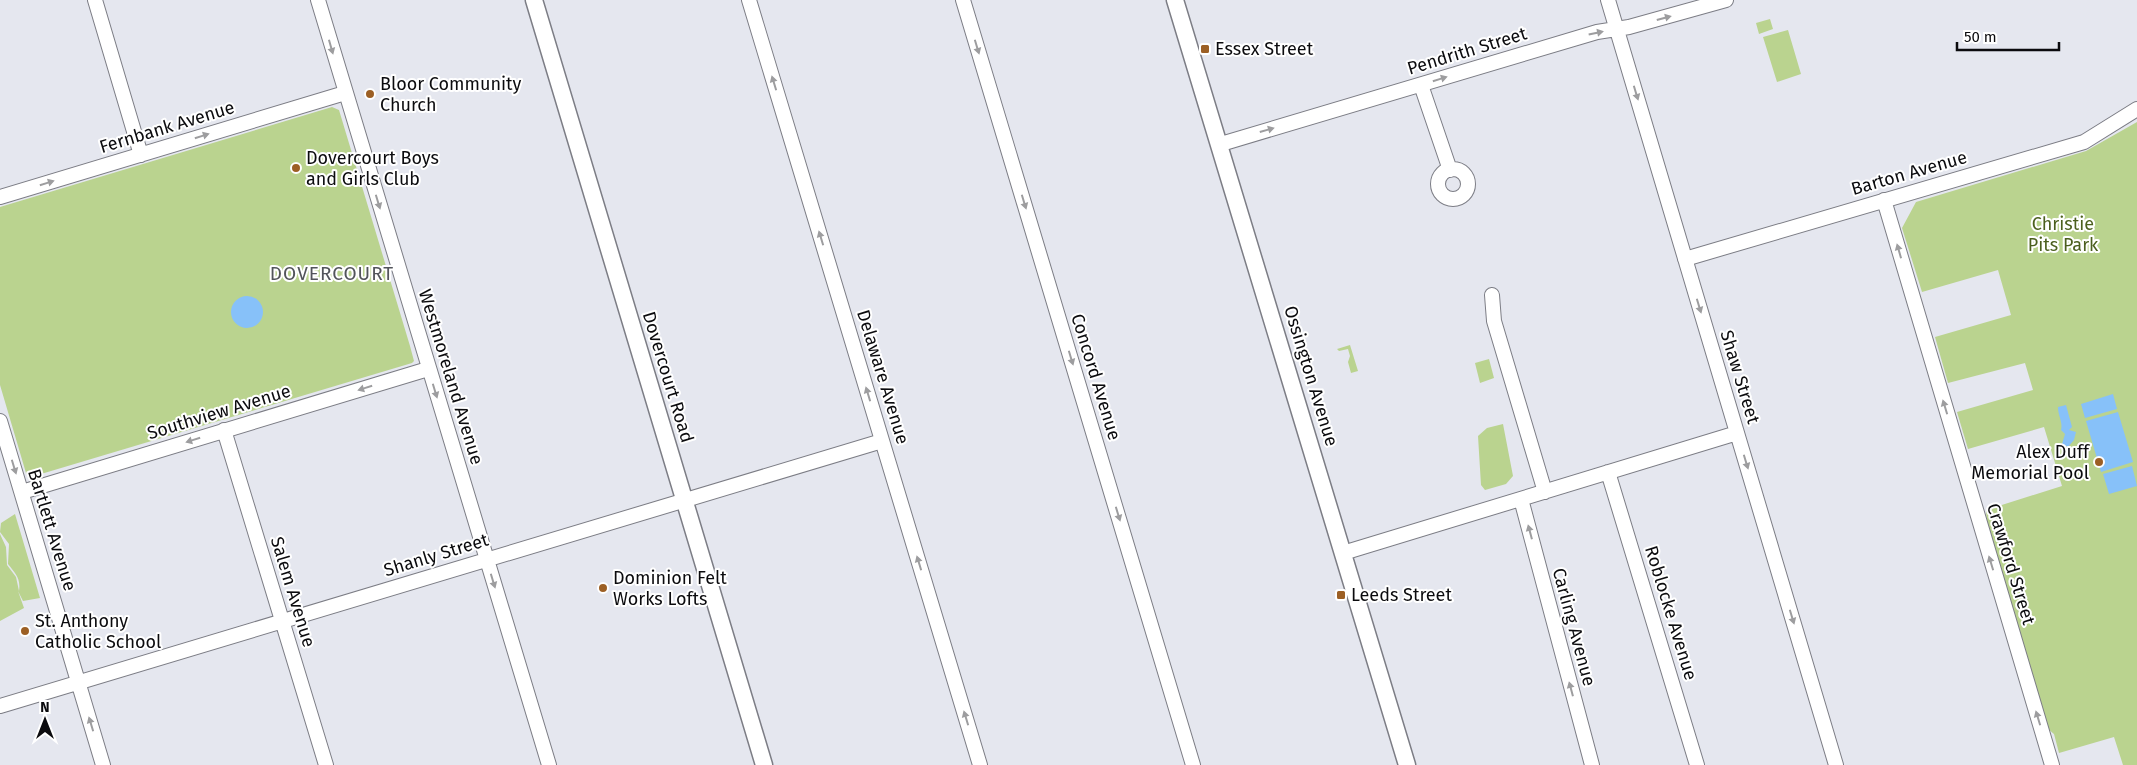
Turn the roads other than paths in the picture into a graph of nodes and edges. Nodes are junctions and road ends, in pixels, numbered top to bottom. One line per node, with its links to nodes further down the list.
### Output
1 (95, 0): 14 (street)
2 (318, 0): 11 (street, Westmoreland Avenue, one-way to 11)
3 (534, 0): 29 (street, Dovercourt Road)
4 (749, 0): 24 (street, Delaware Avenue, one-way to 4)
5 (963, 0): 40 (street, Concord Avenue, one-way to 40)
6 (1176, 0): 13 (street, Ossington Avenue)
7 (1608, 0): 9 (street, Shaw Street)
8 (1726, 0): 9 (street, Pendrith Street, one-way to 8)
9 (1617, 30): 10 (street, Pendrith Street, one-way to 9); 18 (street, Shaw Street, one-way to 18)
10 (1421, 84): 13 (street, Pendrith Street, one-way to 10); 15 (street)
11 (345, 93): 14 (street, Fernbank Avenue, one-way to 11); 20 (street, Westmoreland Avenue, one-way to 20)
12 (2137, 110): 17 (street, Barton Avenue)
13 (1221, 144): 30 (street, Ossington Avenue)
14 (141, 155): 16 (street, Fernbank Avenue, one-way to 14)
15 (1450, 170)
16 (0, 197)
17 (1884, 200): 18 (street, Barton Avenue); 45 (street, Crawford Street, one-way to 17)
18 (1685, 259): 23 (street, Shaw Street, one-way to 23)
19 (1492, 294): 27 (street)
20 (428, 369): 22 (street, Southview Avenue, one-way to 22); 31 (street, Westmoreland Avenue, one-way to 31)
21 (0, 421): 26 (street, Bartlett Avenue, one-way to 26)
22 (224, 430): 26 (street, Southview Avenue, one-way to 26); 32 (street, Salem Avenue)
23 (1737, 433): 25 (street); 44 (street, Shaw Street, one-way to 44)
24 (882, 441): 29 (street, Shanly Street); 39 (street, Delaware Avenue, one-way to 24)
25 (1608, 472): 27 (street); 43 (street, Roblocke Avenue)
26 (22, 492): 33 (street, Bartlett Avenue)
27 (1545, 492): 28 (street)
28 (1521, 499): 30 (street); 42 (street, Carling Avenue, one-way to 28)
29 (684, 500): 31 (street, Shanly Street); 38 (street, Dovercourt Road)
30 (1343, 553): 41 (street, Ossington Avenue)
31 (486, 560): 32 (street, Shanly Street); 37 (street, Westmoreland Avenue, one-way to 37)
32 (282, 621): 33 (street, Shanly Street); 36 (street, Salem Avenue)
33 (78, 683): 34 (street, Shanly Street); 35 (street, Bartlett Avenue, one-way to 33)
34 (0, 706)
35 (103, 765)
36 (326, 765)
37 (549, 765)
38 (764, 765)
39 (980, 765)
40 (1194, 765)
41 (1407, 765)
42 (1592, 765)
43 (1697, 765)
44 (1836, 765)
45 (2052, 765)

